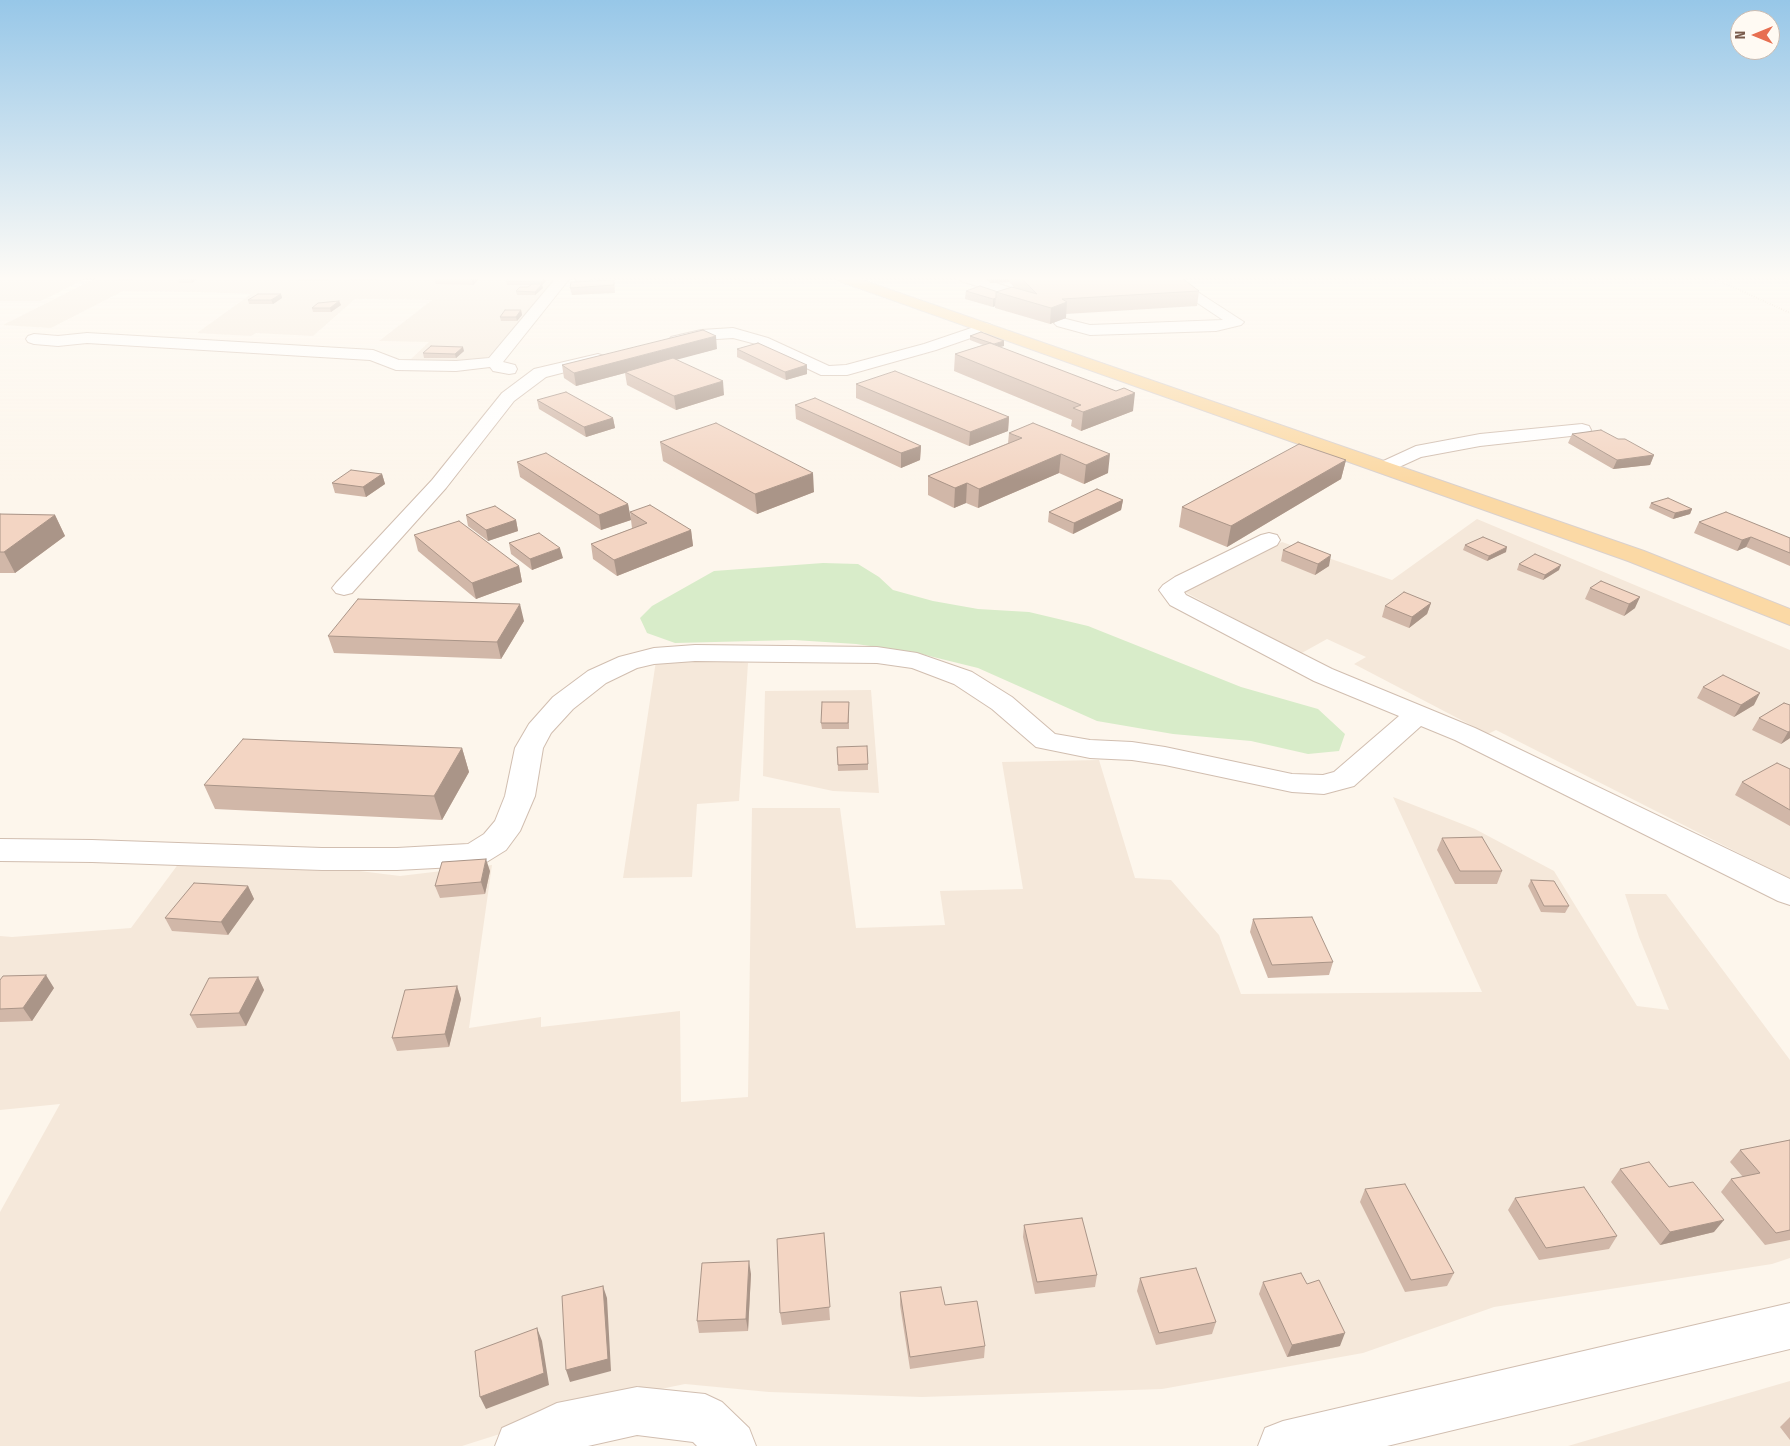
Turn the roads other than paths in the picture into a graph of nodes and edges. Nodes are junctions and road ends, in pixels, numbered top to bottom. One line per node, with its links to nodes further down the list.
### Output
1 (213, 345): 7 (street)
2 (507, 345): 7 (street)
3 (772, 345): 4 (street)
4 (937, 345)
5 (1036, 345): 10 (main road)
6 (616, 355): 8 (street)
7 (494, 362): 8 (street)
8 (540, 373): 12 (street)
9 (1582, 430): 10 (street)
10 (1386, 467): 13 (main road)
11 (1270, 540): 14 (street)
12 (344, 588)
13 (1790, 618)
14 (1418, 714): 15 (street); 16 (street)
15 (0, 850)
16 (1790, 893)
17 (1790, 1326): 20 (street)
18 (520, 1446): 19 (street)
19 (732, 1446)
20 (1283, 1446)

